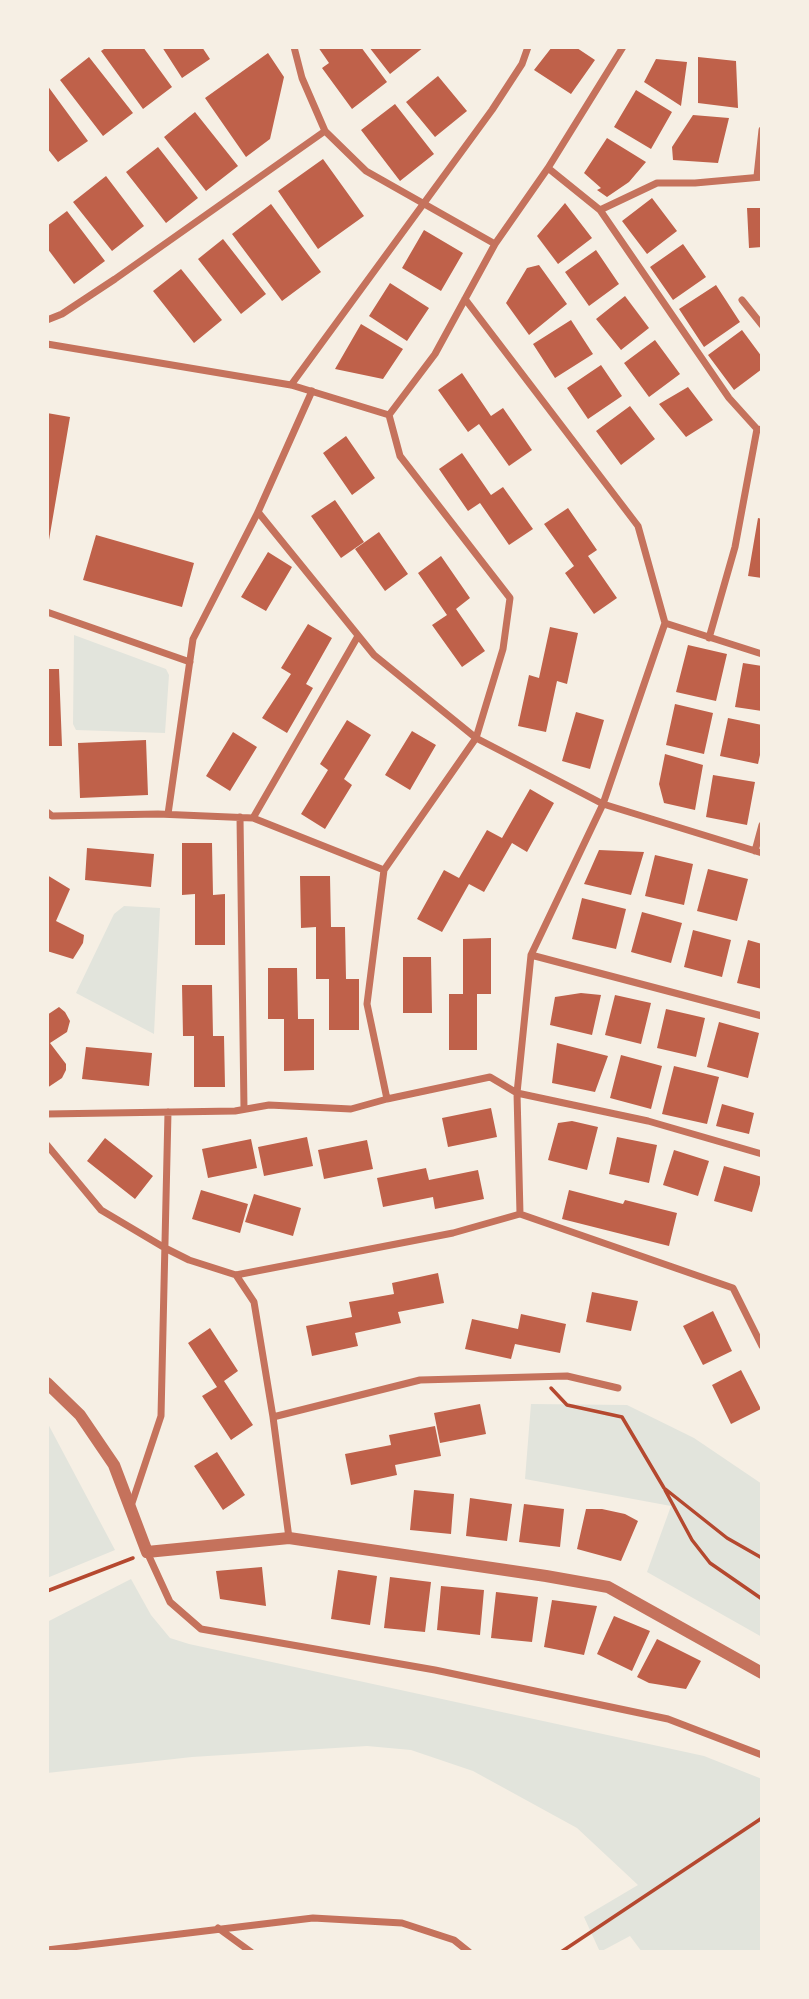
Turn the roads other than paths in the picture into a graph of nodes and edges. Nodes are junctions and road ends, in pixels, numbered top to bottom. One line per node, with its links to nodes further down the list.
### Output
1 (294, 47): 5 (street)
2 (528, 47): 8 (street)
3 (623, 47): 6 (street)
4 (762, 130): 7 (street)
5 (325, 131): 8 (street); 13 (street)
6 (548, 168): 9 (street); 10 (street)
7 (760, 177): 9 (street)
8 (423, 203): 10 (street); 16 (street)
9 (600, 210): 19 (street)
10 (495, 244): 11 (street)
11 (465, 299): 18 (street); 22 (street)
12 (742, 300): 14 (street)
13 (47, 320)
14 (762, 325)
15 (47, 344): 16 (street)
16 (291, 384): 17 (street)
17 (312, 391): 18 (street); 20 (street)
18 (389, 415): 27 (street)
19 (759, 430): 24 (street)
20 (258, 512): 23 (street); 26 (street)
21 (47, 612): 26 (street)
22 (665, 623): 24 (street); 28 (street)
23 (358, 636): 27 (street); 32 (street)
24 (709, 638): 25 (street)
25 (762, 654)
26 (190, 662): 30 (street)
27 (476, 738): 28 (street); 36 (street)
28 (603, 804): 35 (street); 37 (street)
29 (50, 814): 30 (street); 33 (street)
30 (169, 814): 31 (street)
31 (240, 817): 32 (street); 41 (street)
32 (253, 818): 36 (street)
33 (47, 824)
34 (762, 825): 35 (street)
35 (758, 852)
36 (384, 870): 40 (street)
37 (531, 955): 38 (street); 39 (street)
38 (762, 1016)
39 (517, 1093): 40 (street); 45 (street); 46 (street)
40 (387, 1099): 41 (street)
41 (244, 1109): 42 (street)
42 (168, 1112): 43 (street); 47 (street)
43 (47, 1114)
44 (47, 1145): 47 (street)
45 (762, 1154)
46 (520, 1214): 48 (street); 49 (street)
47 (165, 1248): 48 (street); 53 (street)
48 (236, 1275): 52 (street)
49 (762, 1346)
50 (618, 1388): 52 (street)
51 (49, 1389): 53 (street)
52 (273, 1417): 54 (street)
53 (131, 1507): 55 (street)
54 (289, 1538): 55 (street); 56 (street)
55 (147, 1552): 57 (street)
56 (762, 1673)
57 (762, 1755)
58 (217, 1928): 59 (street); 60 (street); 61 (street)
59 (47, 1950)
60 (251, 1952)
61 (469, 1952)

